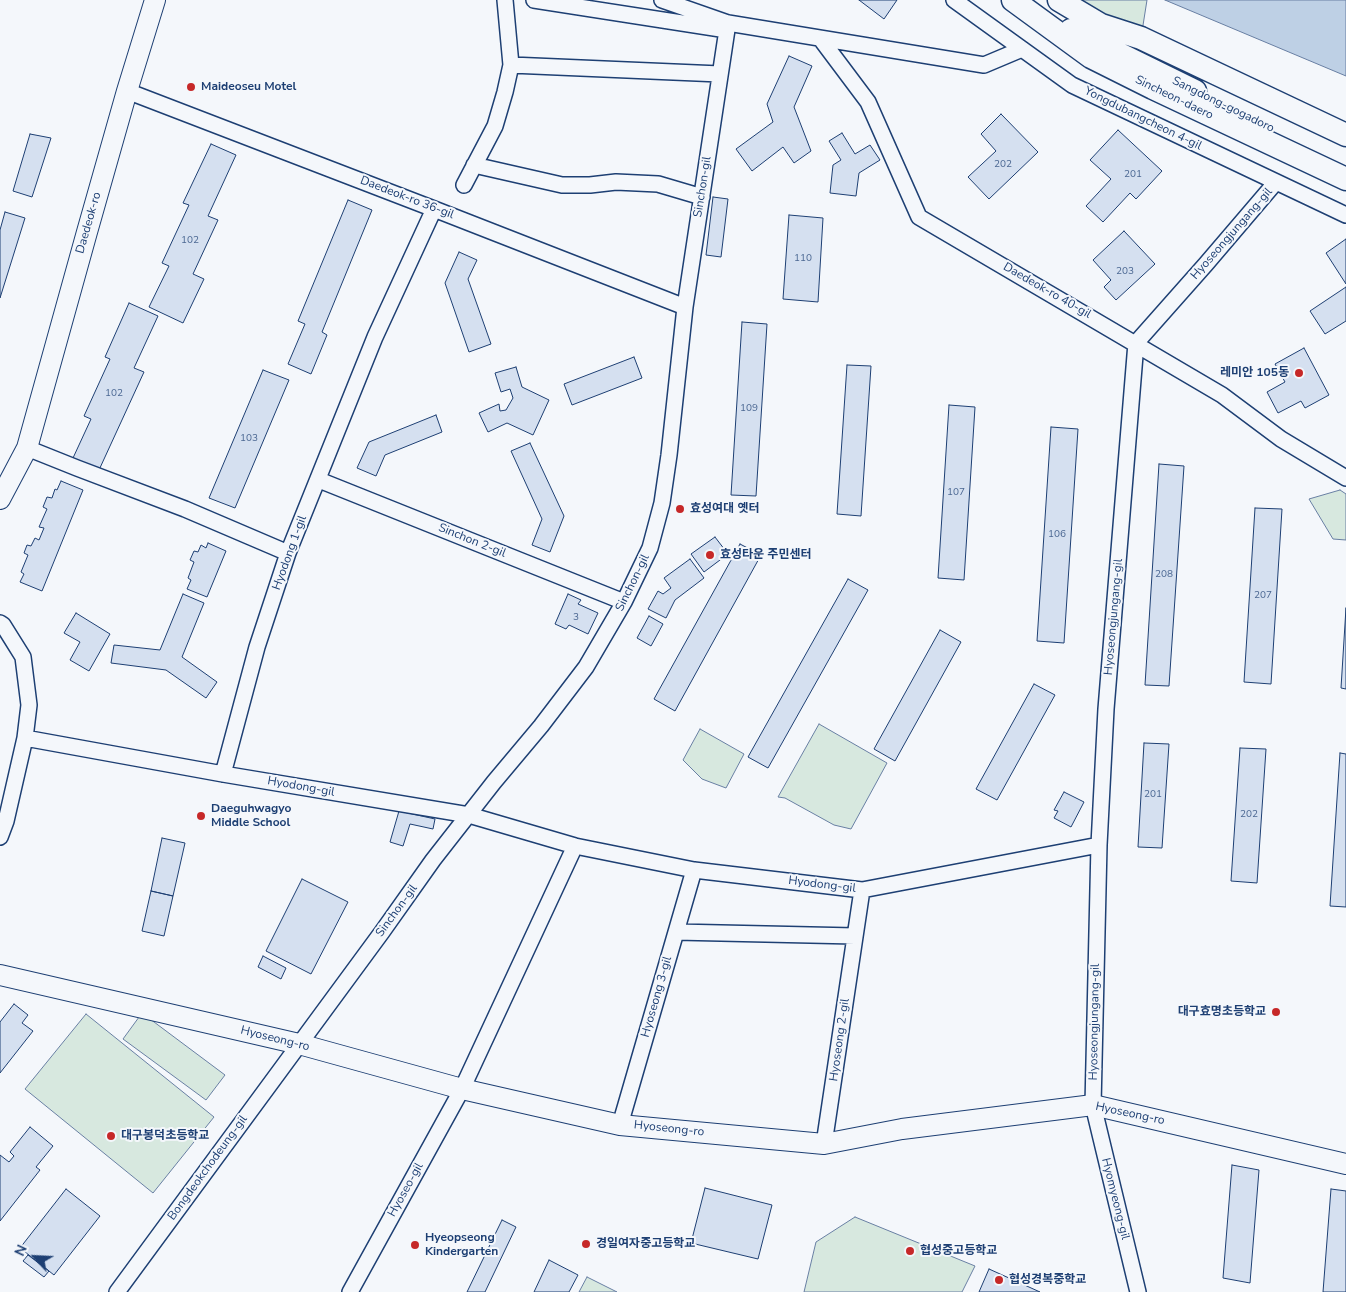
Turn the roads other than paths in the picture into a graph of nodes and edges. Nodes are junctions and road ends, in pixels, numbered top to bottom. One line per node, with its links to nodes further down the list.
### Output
1 (155, 0): 16 (main road, Daedeok-ro)
2 (505, 0): 14 (street)
3 (534, 0): 10 (street)
4 (662, 0): 10 (street)
5 (954, 0): 12 (street, Yongdubangcheon 4-gil)
6 (994, 0): 13 (highway)
7 (1059, 0): 9 (highway)
8 (1017, 3): 13 (highway, Sincheon-daero); 19 (highway, Sangdong-gogadoro)
9 (1101, 25): 17 (highway); 18 (highway, Sangdong-gogadoro)
10 (727, 26): 11 (street); 15 (street, Sinchon-gil)
11 (820, 38): 12 (street); 28 (street, Daedeok-ro 40-gil)
12 (1022, 49): 22 (street, Yongdubangcheon 4-gil)
13 (1091, 57): 21 (highway, Sincheon-daero)
14 (511, 65): 15 (street); 20 (street)
15 (720, 74): 24 (street, Sinchon-gil)
16 (127, 91): 25 (street, Daedeok-ro 36-gil); 29 (main road, Daedeok-ro)
17 (1346, 135)
18 (1346, 151)
19 (1346, 163)
20 (474, 165): 23 (street); 24 (street)
21 (1346, 179)
22 (1276, 182): 26 (street, Yongdubangcheon 4-gil); 28 (street, Hyoseongjungang-gil)
23 (464, 185)
24 (702, 197): 27 (street, Sinchon-gil)
25 (434, 208): 27 (street, Daedeok-ro 36-gil); 31 (street, Hyodong 1-gil)
26 (1346, 215)
27 (685, 307): 34 (street, Sinchon-gil)
28 (1136, 343): 30 (street, Daedeok-ro 40-gil); 40 (street, Hyoseongjungang-gil)
29 (27, 448): 32 (main road, Daedeok-ro); 33 (street)
30 (1346, 478)
31 (319, 480): 33 (street, Hyodong 1-gil); 34 (street, Sinchon 2-gil)
32 (0, 499)
33 (288, 553): 37 (street, Hyodong 1-gil)
34 (624, 602): 38 (street, Sinchon-gil)
35 (0, 623): 36 (street)
36 (25, 738): 37 (street, Hyodong-gil); 39 (street)
37 (223, 774): 38 (street, Hyodong-gil)
38 (469, 815): 41 (street, Hyodong-gil); 47 (street, Sinchon-gil)
39 (0, 836)
40 (1098, 845): 43 (street, Hyodong-gil); 49 (street, Hyoseongjungang-gil)
41 (575, 846): 42 (street, Hyodong-gil); 48 (street)
42 (694, 870): 43 (street, Hyodong-gil); 44 (street, Hyoseong 3-gil)
43 (862, 890): 45 (street, Hyoseong 2-gil)
44 (676, 932): 45 (street); 50 (street, Hyoseong 3-gil)
45 (855, 936): 51 (street, Hyoseong 2-gil)
46 (0, 975): 47 (main road, Hyoseong-ro)
47 (299, 1044): 48 (main road, Hyoseong-ro); 53 (street, Bongdeokchodeung-gil)
48 (462, 1089): 50 (main road, Hyoseong-ro); 54 (street, Hyoseo-gil)
49 (1093, 1105): 51 (main road, Hyoseong-ro); 52 (main road, Hyoseong-ro); 55 (street, Hyomyeong-gil)
50 (620, 1125): 51 (main road, Hyoseong-ro)
51 (824, 1144)
52 (1346, 1164)
53 (117, 1292)
54 (350, 1292)
55 (1138, 1292)

